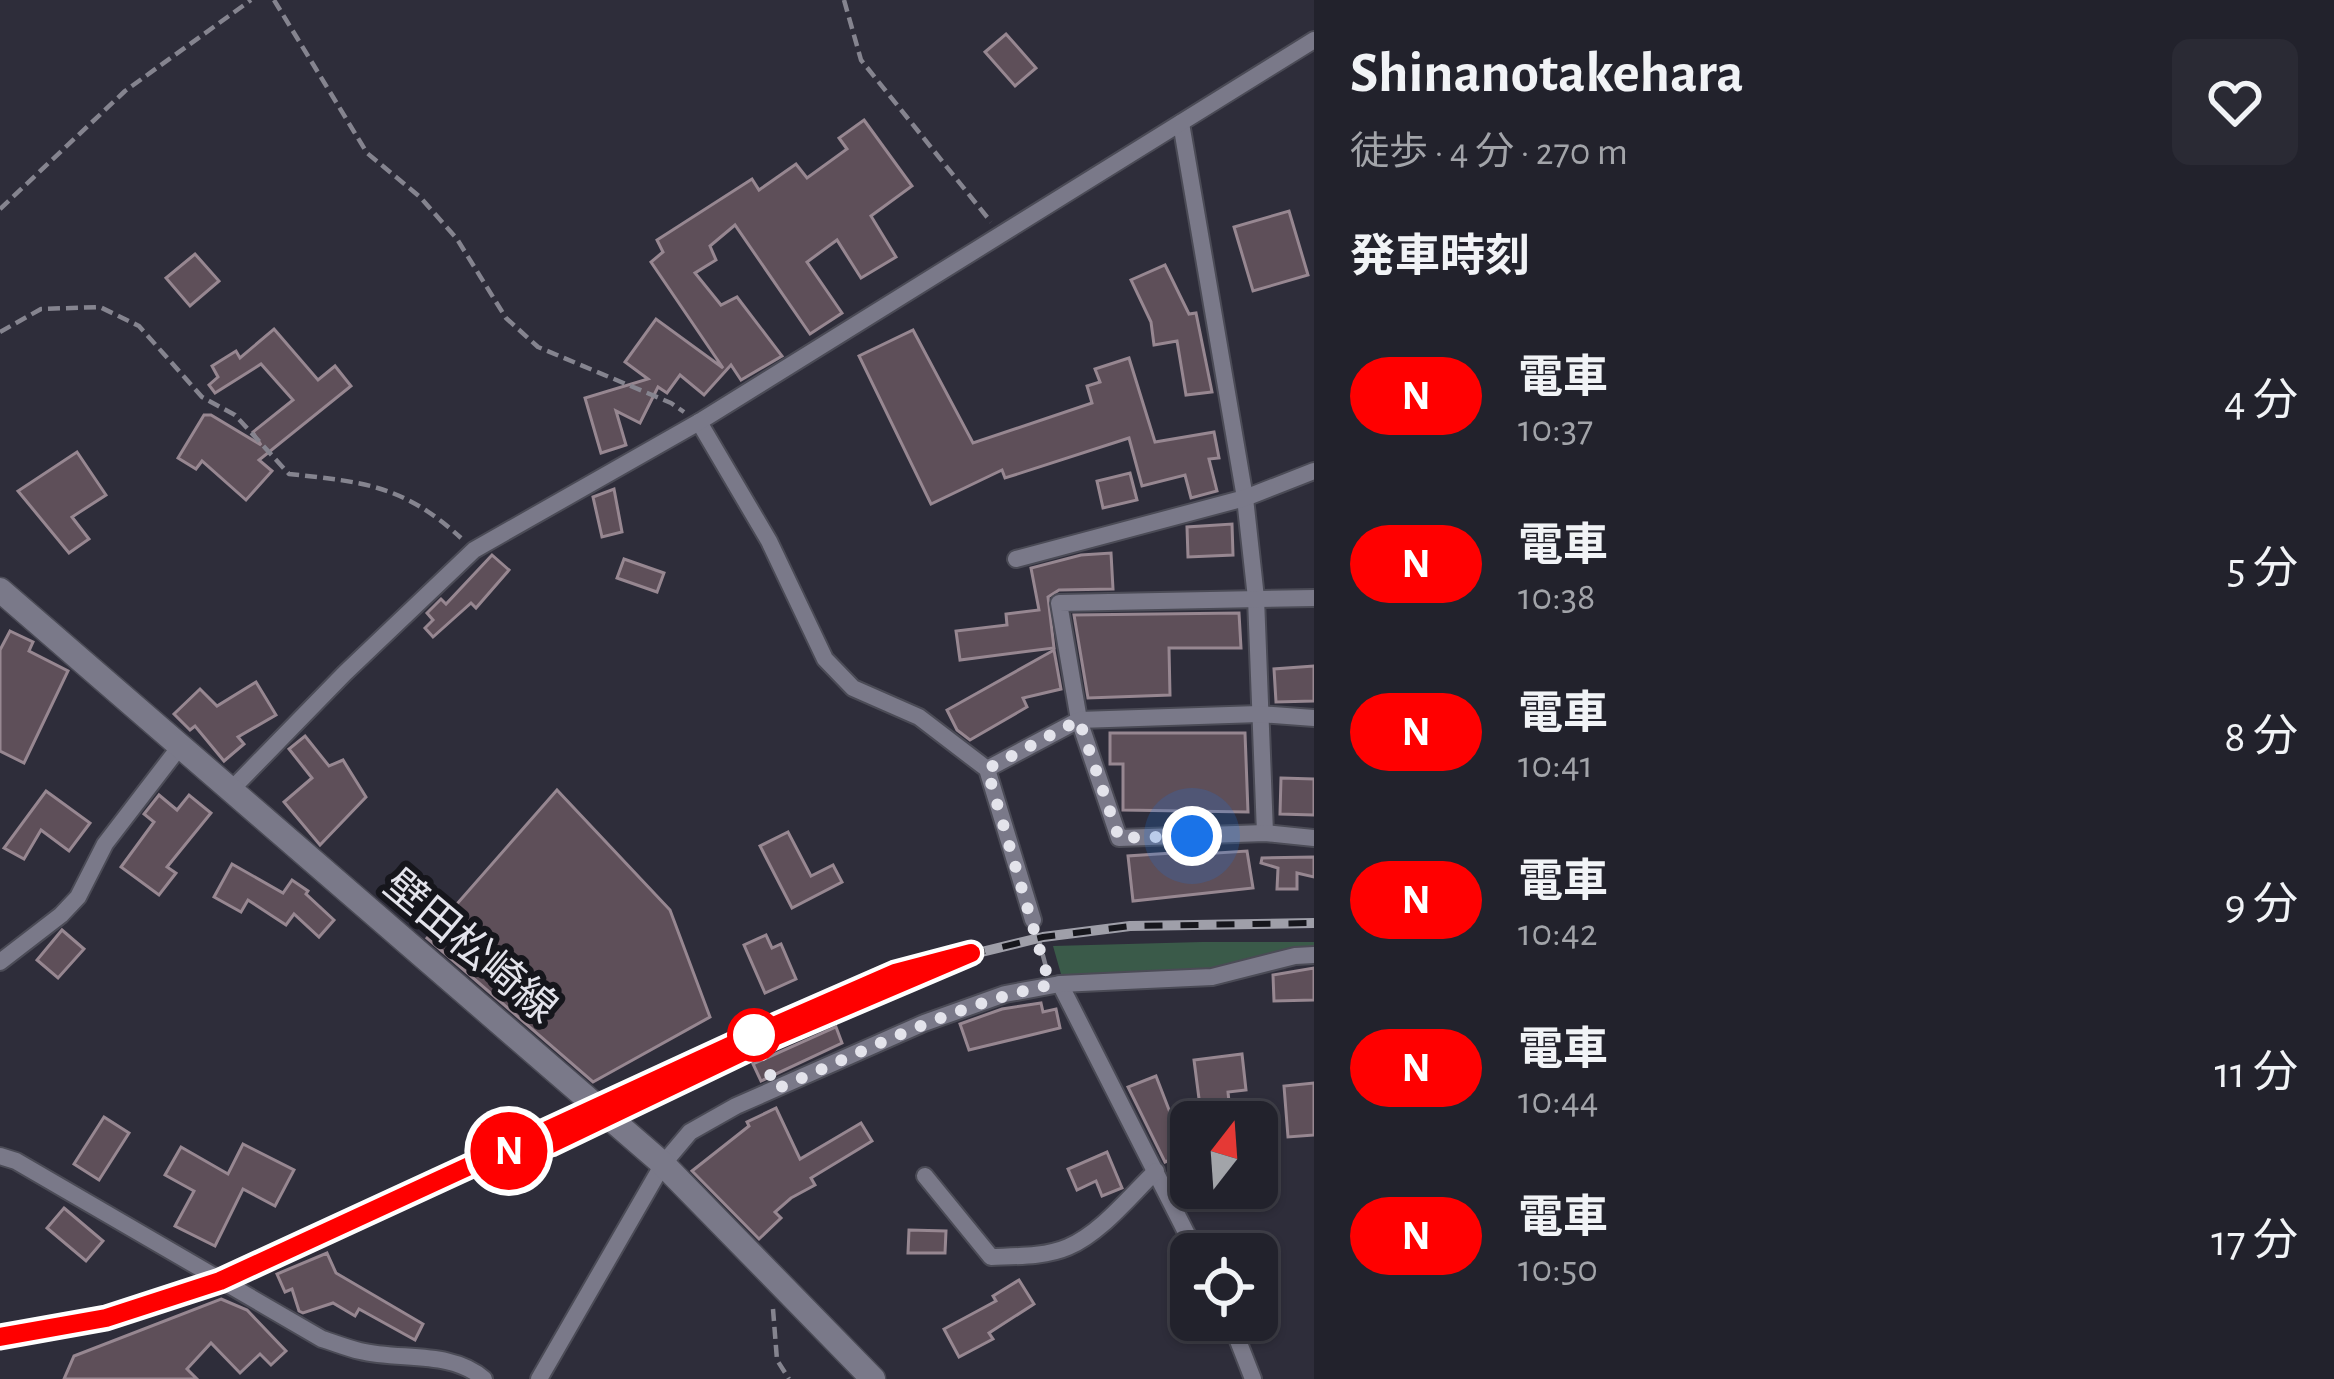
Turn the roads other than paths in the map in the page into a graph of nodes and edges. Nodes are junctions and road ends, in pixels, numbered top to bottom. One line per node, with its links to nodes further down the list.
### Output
1 (1314, 40): 2 (street)
2 (1181, 123): 3 (street); 5 (street)
3 (699, 422): 14 (street); 15 (street)
4 (1314, 471): 5 (street)
5 (1245, 498): 6 (street); 8 (street)
6 (1016, 559)
7 (0, 590): 13 (main road, 壁田松崎線)
8 (1256, 598): 9 (street); 10 (street); 12 (street)
9 (1314, 598)
10 (1259, 714): 11 (street); 12 (street); 16 (street)
11 (1314, 718)
12 (1079, 720): 14 (street); 16 (street)
13 (181, 745): 15 (main road, 壁田松崎線); 20 (street)
14 (987, 769): 18 (street)
15 (229, 793): 23 (main road, 壁田松崎線)
16 (1265, 833): 17 (street)
17 (1314, 838)
18 (1034, 920)
19 (1314, 956): 21 (street)
20 (0, 962)
21 (1055, 984): 23 (street); 24 (street)
22 (0, 1156): 28 (street)
23 (663, 1164): 29 (street); 30 (main road, 壁田松崎線)
24 (1156, 1171): 25 (street); 26 (street)
25 (926, 1176)
26 (1187, 1233)
27 (1238, 1341): 31 (street)
28 (484, 1379)
29 (538, 1379)
30 (873, 1379)
31 (1253, 1379)

